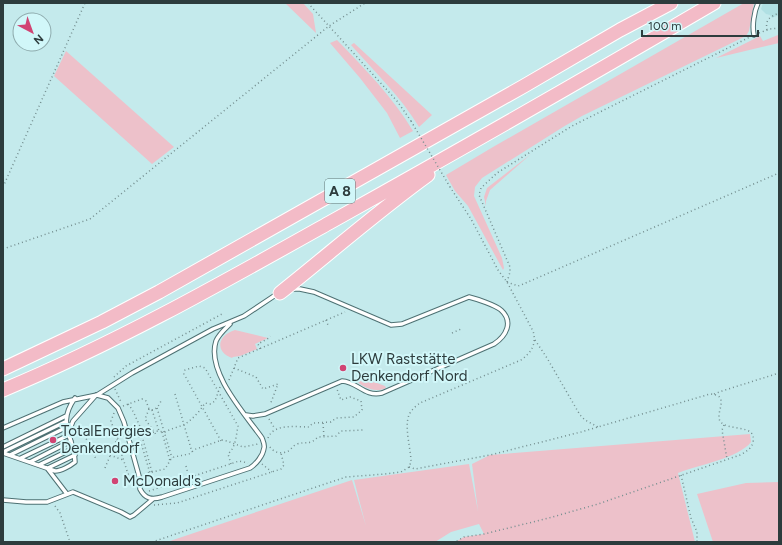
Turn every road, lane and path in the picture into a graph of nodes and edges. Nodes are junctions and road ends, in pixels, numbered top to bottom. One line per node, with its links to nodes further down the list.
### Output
1 (86, 3): 14 (path)
2 (308, 3): 8 (path)
3 (365, 3): 8 (path)
4 (671, 3): 29 (highway, A 8)
5 (714, 3): 12 (highway, A 8)
6 (758, 3): 11 (lane)
7 (779, 12): 10 (path)
8 (329, 26): 15 (path); 16 (path, bridge)
9 (779, 28): 10 (path)
10 (767, 30): 11 (path)
11 (754, 36): 16 (path)
12 (480, 137): 17 (highway); 34 (highway, A 8)
13 (779, 173): 16 (path)
14 (3, 187)
15 (3, 249)
16 (507, 282): 26 (path)
17 (280, 293): 18 (lane); 21 (lane)
18 (352, 309): 20 (path); 32 (lane)
19 (222, 314): 33 (path)
20 (326, 320): 22 (path); 27 (path)
21 (232, 322): 31 (lane); 33 (lane)
22 (328, 325)
23 (461, 329): 24 (path)
24 (452, 333)
25 (270, 336): 27 (path)
26 (535, 340): 53 (path); 94 (path)
27 (260, 349): 28 (path)
28 (234, 368): 31 (path); 46 (path)
29 (3, 369)
30 (779, 373): 38 (path)
31 (224, 384): 35 (path); 47 (lane)
32 (334, 384): 46 (lane); 50 (path)
33 (113, 385): 36 (lane); 41 (path)
34 (3, 390)
35 (218, 391): 42 (path); 42 (path); 73 (path)
36 (97, 394): 39 (lane); 59 (lane); 64 (lane)
37 (175, 394): 51 (path)
38 (714, 394): 52 (path); 53 (path)
39 (75, 398): 48 (lane); 54 (lane)
40 (162, 399): 43 (path)
41 (123, 406)
42 (203, 407): 51 (path); 71 (path)
43 (158, 408): 45 (path); 62 (path)
44 (149, 409): 45 (path); 60 (path); 66 (path)
45 (152, 410): 61 (path)
46 (266, 413): 47 (lane); 57 (path)
47 (246, 415): 72 (lane)
48 (66, 416): 49 (lane); 75 (lane)
49 (65, 422): 55 (lane); 79 (lane)
50 (323, 422): 57 (path); 68 (path)
51 (184, 424): 62 (path); 78 (path)
52 (724, 425): 86 (path); 86 (path)
53 (598, 427): 94 (path)
54 (3, 428)
55 (67, 428): 64 (lane); 81 (lane)
56 (81, 428): 85 (path)
57 (275, 429): 72 (path)
58 (364, 430): 68 (path)
59 (127, 431): 63 (path); 69 (path); 99 (lane)
60 (154, 432): 61 (path); 66 (path); 67 (path)
61 (159, 432): 62 (path)
62 (163, 432): 83 (path); 88 (path)
63 (138, 433): 65 (path); 65 (path)
64 (69, 434): 70 (lane); 84 (lane)
65 (141, 435): 66 (path)
66 (147, 435)
67 (157, 436)
68 (324, 437): 72 (path)
69 (117, 439): 82 (path); 87 (path)
70 (72, 441): 76 (lane); 90 (lane)
71 (221, 441): 73 (path); 78 (path)
72 (265, 442): 74 (path); 89 (lane)
73 (235, 444): 74 (path); 91 (path)
74 (259, 444): 77 (path)
75 (3, 447)
76 (74, 448): 80 (lane); 92 (lane)
77 (259, 448)
78 (192, 452): 83 (path)
79 (3, 453): 81 (lane)
80 (75, 454): 95 (lane); 95 (lane)
81 (9, 455): 84 (lane)
82 (110, 455): 87 (path); 96 (path)
83 (172, 458): 88 (path)
84 (20, 459): 90 (lane)
85 (96, 459)
86 (726, 459): 98 (path)
87 (124, 460): 99 (path)
88 (170, 461): 99 (path)
89 (258, 461): 91 (path); 97 (path); 103 (lane)
90 (29, 462): 92 (lane)
91 (231, 464): 100 (path)
92 (38, 465): 95 (lane)
93 (186, 466): 100 (path)
94 (409, 467): 107 (path)
95 (47, 468): 101 (lane)
96 (105, 468)
97 (272, 472)
98 (681, 475): 108 (path); 109 (path)
99 (139, 476): 102 (lane)
100 (189, 478): 102 (path)
101 (67, 494): 103 (lane); 104 (lane)
102 (142, 494): 103 (lane)
103 (153, 499)
104 (3, 500)
105 (59, 510): 106 (path)
106 (70, 542)
107 (152, 542)
108 (455, 542)
109 (696, 542)

